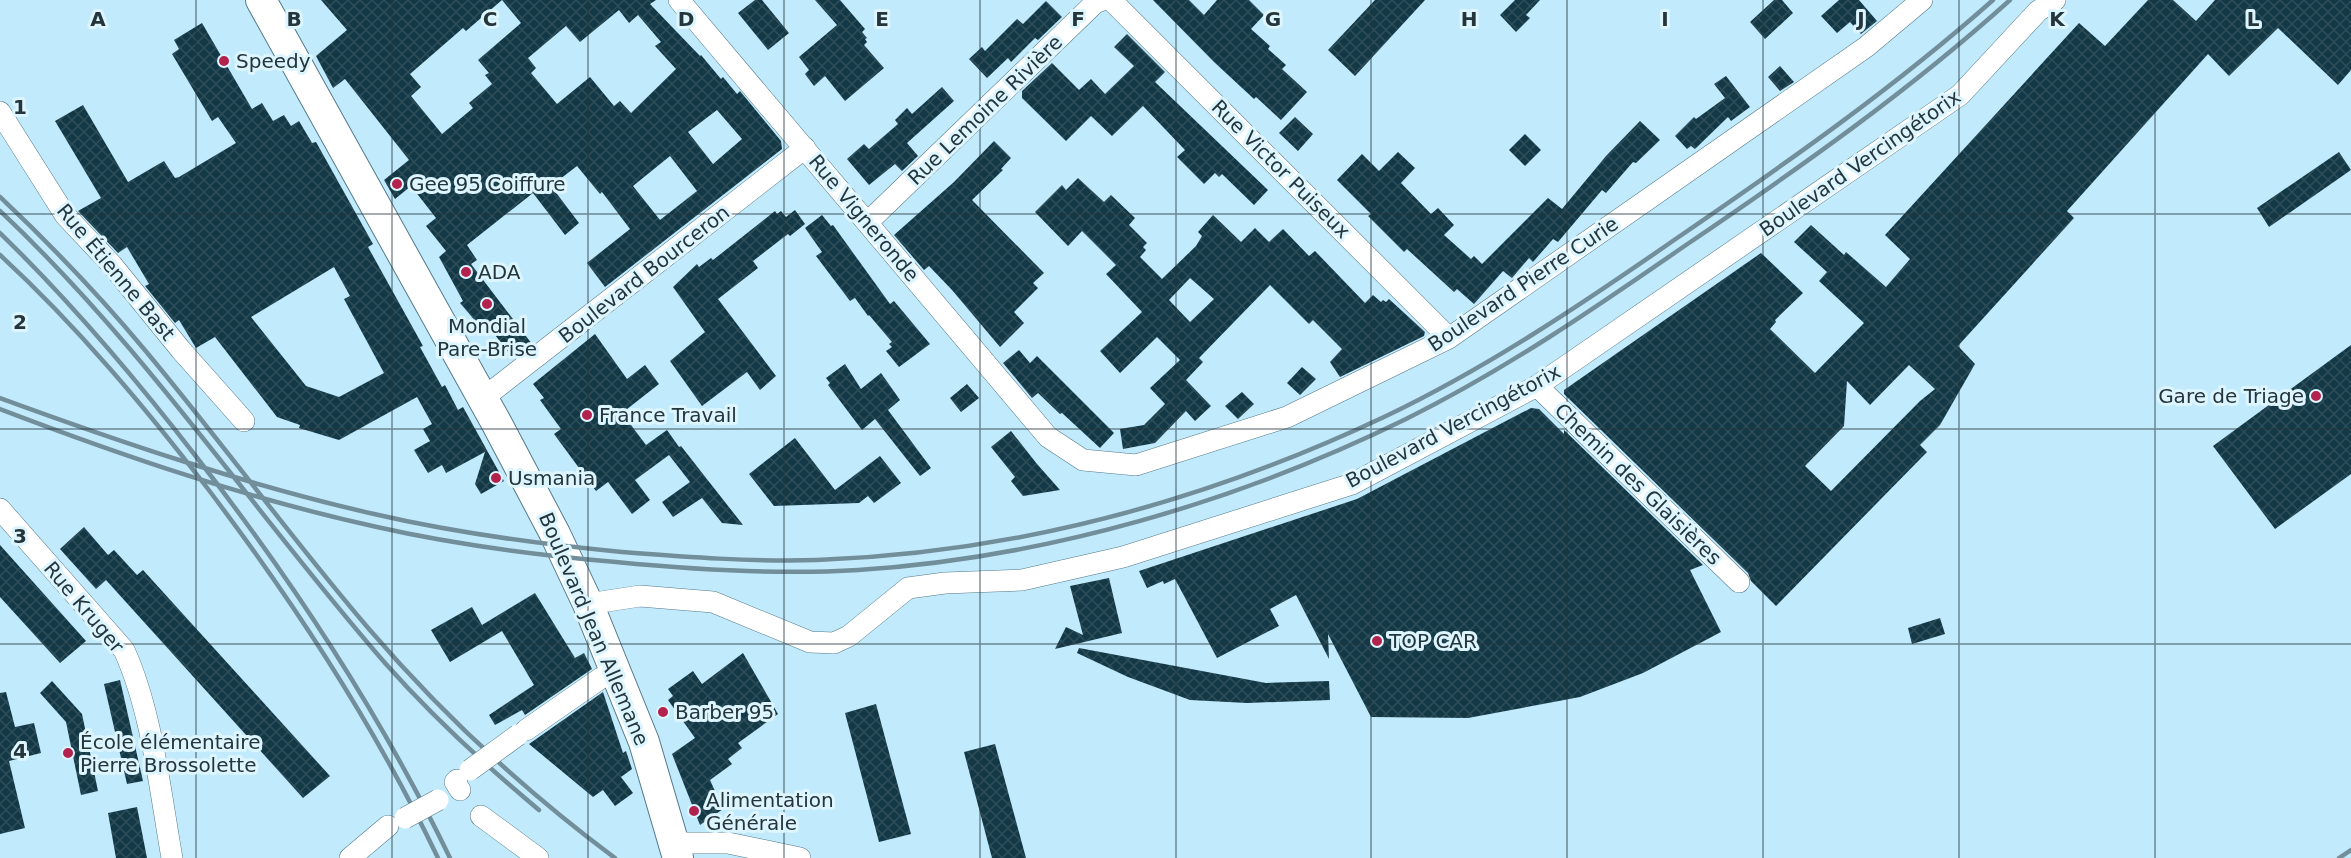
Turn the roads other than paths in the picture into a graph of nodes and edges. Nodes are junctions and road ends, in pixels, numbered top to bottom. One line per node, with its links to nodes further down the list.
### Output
1 (261, 0): 12 (main road, Boulevard Jean Allemane)
2 (679, 0): 8 (street, Rue Vigneronde)
3 (1103, 0): 9 (street, Rue Lemoine Rivière)
4 (1111, 0): 10 (street, Rue Victor Puiseux)
5 (1922, 0): 10 (street, Boulevard Pierre Curie)
6 (2055, 0): 11 (street, Boulevard Vercingétorix)
7 (0, 112): 13 (street, Rue Étienne Bast)
8 (805, 148): 9 (street, Rue Vigneronde); 12 (street, Boulevard Bourceron)
9 (868, 222): 14 (street, Rue Vigneronde)
10 (1449, 338): 14 (street, Boulevard Pierre Curie)
11 (1537, 386): 16 (street, Chemin des Glaisières); 17 (street, Boulevard Vercingétorix)
12 (482, 399): 17 (main road, Boulevard Jean Allemane)
13 (244, 421)
14 (1048, 437)
15 (0, 509): 23 (street, Rue Kruger)
16 (1739, 582)
17 (588, 604): 18 (main road, Boulevard Jean Allemane)
18 (617, 672): 19 (street, bridge); 22 (main road, Boulevard Jean Allemane)
19 (463, 780)
20 (438, 800): 24 (street, bridge)
21 (481, 816): 25 (street)
22 (676, 851): 26 (street)
23 (172, 858)
24 (350, 858)
25 (538, 858)
26 (800, 858)

